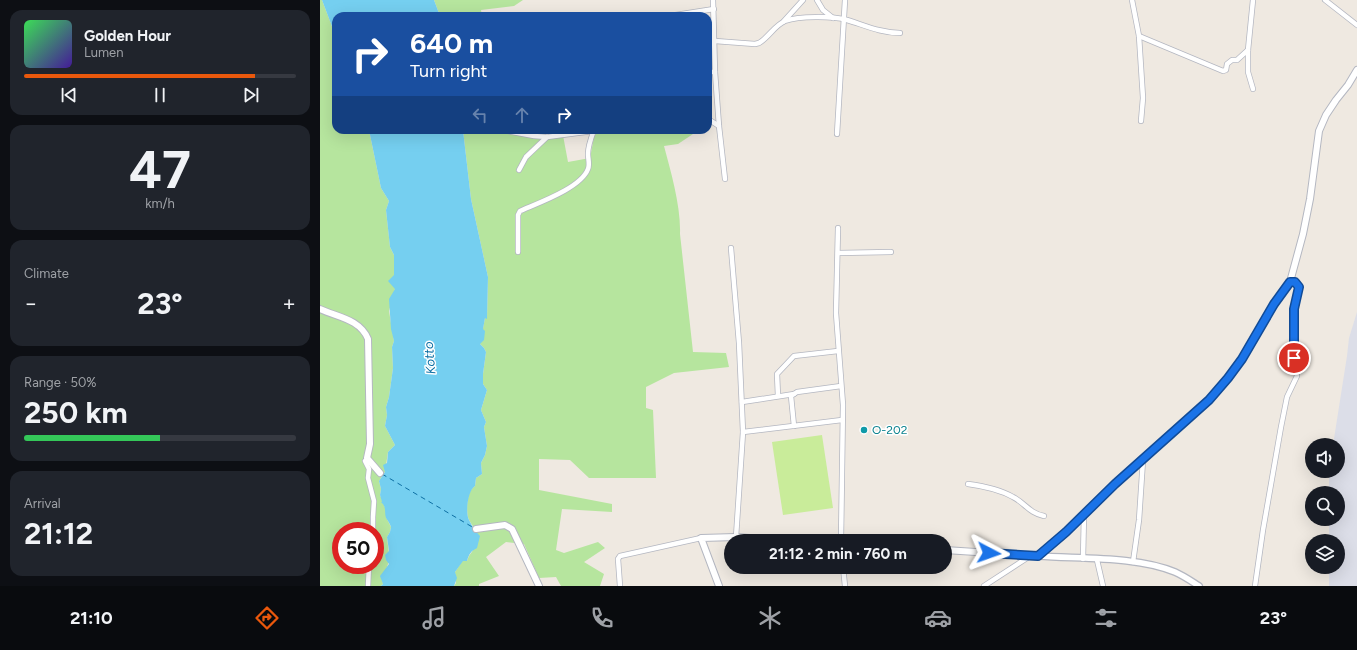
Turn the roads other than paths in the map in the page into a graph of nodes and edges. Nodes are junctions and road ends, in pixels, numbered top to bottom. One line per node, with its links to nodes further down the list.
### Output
1 (713, 0): 8 (street)
2 (803, 0): 12 (street)
3 (817, 0): 10 (street)
4 (845, 0): 11 (street)
5 (1132, 0): 15 (street)
6 (1253, 0): 17 (street)
7 (1325, 0): 13 (street)
8 (714, 9): 9 (street); 16 (street)
9 (695, 12)
10 (833, 18): 11 (street); 12 (street)
11 (844, 19): 14 (street); 27 (street)
12 (784, 22): 16 (street)
13 (1357, 25)
14 (900, 33)
15 (1139, 36): 17 (street); 21 (street)
16 (715, 41): 19 (street)
17 (1248, 50): 20 (street)
18 (1357, 70): 36 (main road)
19 (715, 72): 23 (street)
20 (1253, 89)
21 (1141, 121)
22 (712, 122): 23 (street)
23 (719, 126): 30 (street)
24 (523, 134): 28 (street)
25 (567, 134): 28 (street)
26 (593, 134): 33 (street)
27 (837, 134)
28 (547, 137): 29 (street)
29 (519, 170)
30 (724, 179)
31 (838, 228): 35 (street)
32 (731, 248): 42 (street)
33 (518, 252)
34 (891, 252): 35 (street)
35 (838, 253): 38 (street)
36 (1290, 282): 47 (main road); 74 (street)
37 (320, 309): 46 (main road)
38 (838, 351): 39 (street); 41 (street)
39 (841, 386): 40 (street); 43 (street)
40 (794, 394): 41 (street); 44 (street)
41 (778, 396): 42 (street)
42 (742, 402): 45 (street)
43 (842, 420): 44 (street); 55 (street)
44 (794, 426): 45 (street)
45 (743, 432): 54 (street)
46 (367, 460): 48 (main road); 52 (street)
47 (1143, 460): 50 (main road); 63 (street)
48 (380, 474)
49 (968, 484): 51 (street)
50 (1084, 514): 60 (main road); 61 (street)
51 (1044, 516)
52 (372, 522)
53 (476, 529): 67 (main road)
54 (736, 534)
55 (841, 534)
56 (724, 537): 57 (main road)
57 (701, 538): 68 (street); 69 (main road)
58 (952, 550): 59 (main road)
59 (1030, 556): 60 (main road); 71 (street)
60 (1038, 556): 61 (street)
61 (1083, 559): 62 (street)
62 (1097, 560): 63 (street); 72 (street)
63 (1133, 562): 73 (street)
64 (369, 574): 66 (street)
65 (844, 574): 70 (street)
66 (368, 586)
67 (539, 586)
68 (620, 586)
69 (719, 586)
70 (845, 586)
71 (984, 586)
72 (1103, 586)
73 (1199, 586)
74 (1254, 586)

